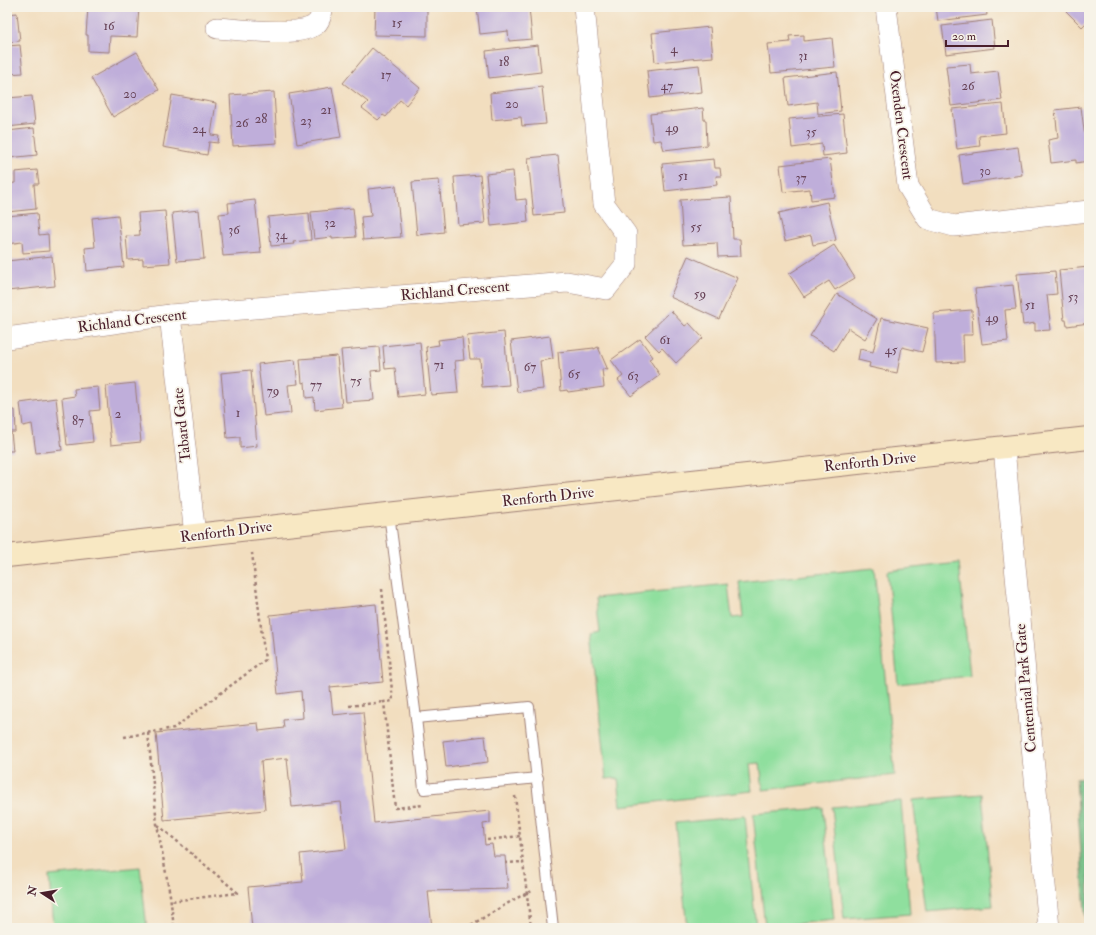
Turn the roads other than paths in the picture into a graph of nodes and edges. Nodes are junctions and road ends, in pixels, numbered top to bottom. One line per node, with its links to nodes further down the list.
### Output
1 (323, 7): 4 (street)
2 (584, 7): 6 (street, Richland Crescent)
3 (886, 7): 5 (street, Oxenden Crescent)
4 (217, 28)
5 (1089, 211)
6 (170, 315): 7 (street, Richland Crescent); 11 (street, Tabard Gate)
7 (7, 338)
8 (1089, 438): 9 (main road, Renforth Drive)
9 (1004, 448): 10 (main road, Renforth Drive); 16 (street, Centennial Park Gate)
10 (389, 514): 11 (main road, Renforth Drive); 13 (lane)
11 (195, 535): 12 (main road, Renforth Drive)
12 (7, 556)
13 (416, 718): 14 (lane); 14 (lane)
14 (538, 778): 15 (lane)
15 (553, 928)
16 (1048, 928)

